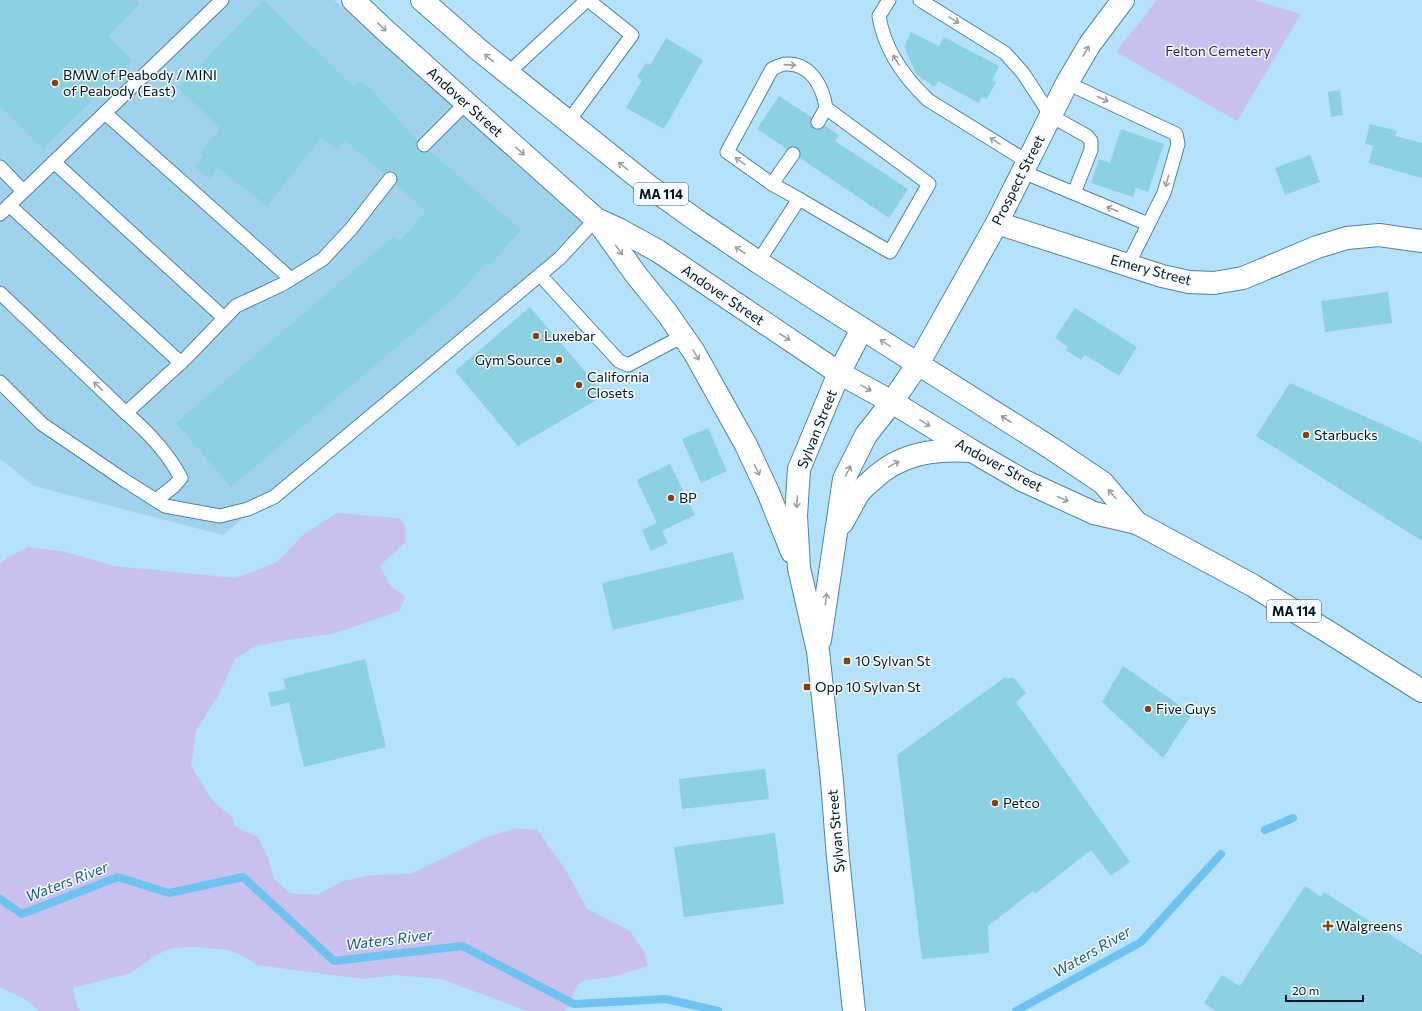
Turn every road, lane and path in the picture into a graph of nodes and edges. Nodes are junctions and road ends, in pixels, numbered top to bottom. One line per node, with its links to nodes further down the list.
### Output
1 (353, 0): 10 (main road, Andover Street / MA 114, one-way to 10)
2 (422, 0): 8 (main road, Andover Street / MA 114, one-way to 2)
3 (587, 0): 8 (lane); 14 (lane)
4 (889, 0): 20 (lane, one-way to 4)
5 (920, 0): 13 (lane, one-way to 13)
6 (215, 2): 12 (lane)
7 (1116, 3): 9 (main road, Prospect Street, one-way to 7)
8 (508, 73): 14 (main road, Andover Street / MA 114)
9 (1067, 83): 13 (main road, Prospect Street); 29 (lane, one-way to 29)
10 (466, 103): 16 (lane); 27 (main road, Andover Street / MA 114, one-way to 27)
11 (826, 108): 15 (lane); 22 (lane, one-way to 11); 25 (lane)
12 (105, 112): 18 (lane); 34 (lane)
13 (1051, 116): 20 (main road, Prospect Street); 24 (lane)
14 (568, 122): 31 (main road, Andover Street / MA 114, one-way to 14)
15 (818, 122)
16 (424, 146)
17 (793, 154): 22 (lane)
18 (54, 162): 23 (lane); 36 (lane)
19 (0, 167): 23 (lane)
20 (1025, 167): 24 (lane); 28 (main road, Prospect Street)
21 (390, 179): 34 (lane)
22 (772, 184): 25 (lane)
23 (23, 191): 26 (lane)
24 (1074, 193): 29 (lane, one-way to 24)
25 (799, 200): 31 (lane)
26 (5, 209): 39 (lane)
27 (596, 219): 33 (lane); 38 (main road, one-way to 38); 41 (main road, Andover Street / MA 114, one-way to 41)
28 (997, 223): 32 (main road, Emery Street); 40 (main road, Prospect Street)
29 (1148, 224): 32 (lane)
30 (1422, 241): 32 (main road, Emery Street)
31 (758, 262): 37 (main road, Andover Street / MA 114)
32 (1128, 265)
33 (540, 275): 38 (lane); 46 (lane)
34 (291, 279): 36 (lane)
35 (0, 293): 44 (lane, one-way to 35)
36 (224, 318): 39 (lane)
37 (862, 329): 40 (main road, Andover Street / MA 114, one-way to 37); 41 (main road, Sylvan Street)
38 (683, 336): 49 (main road, one-way to 49)
39 (181, 363): 44 (lane)
40 (918, 364): 43 (main road, Prospect Street); 47 (main road, Andover Street / MA 114, one-way to 40)
41 (839, 373): 43 (main road, Andover Street / MA 114, one-way to 43); 49 (main road, Sylvan Street, one-way to 49)
42 (0, 382): 46 (lane)
43 (892, 402): 45 (main road, Andover Street / MA 114, one-way to 45); 48 (main road, Sylvan Street, one-way to 43)
44 (126, 413): 46 (lane)
45 (972, 451): 47 (main road, Andover Street / MA 114, one-way to 47); 48 (main road, one-way to 45)
46 (156, 500)
47 (1137, 523): 51 (main road, Andover Street / MA 114)
48 (835, 536): 50 (main road, Sylvan Street, one-way to 48)
49 (798, 568): 50 (main road, Sylvan Street)
50 (818, 652): 52 (main road, Sylvan Street)
51 (1422, 691)
52 (854, 1011)

